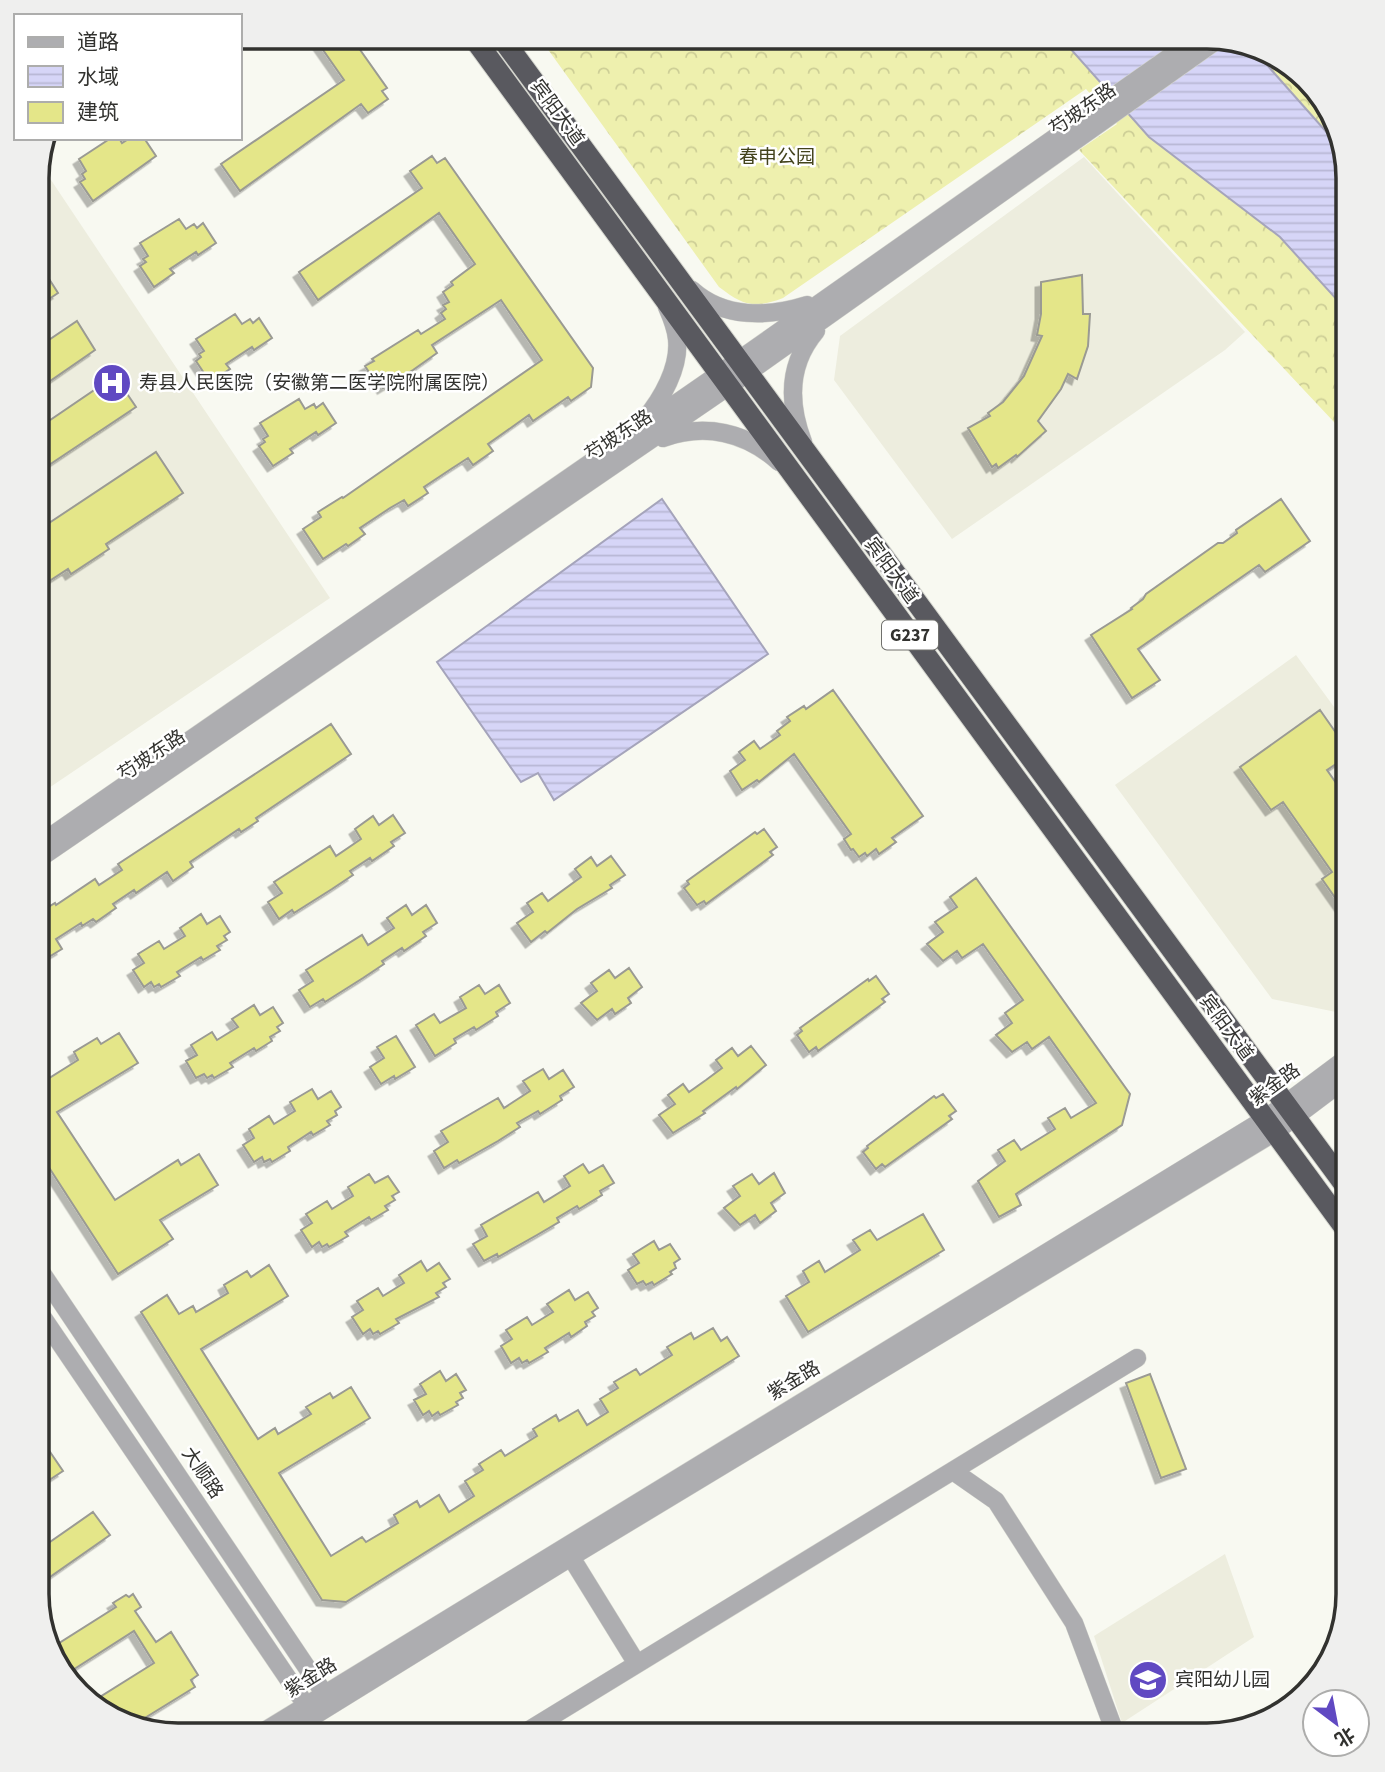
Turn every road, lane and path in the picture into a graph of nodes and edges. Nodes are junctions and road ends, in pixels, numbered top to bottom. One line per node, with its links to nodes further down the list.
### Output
1 (482, 49): 7 (highway, 宾阳大道 / G237)
2 (510, 49): 6 (highway, 宾阳大道 / G237)
3 (1183, 49): 5 (street, 芍坡东路)
4 (1203, 49): 5 (street, 芍坡东路)
5 (1101, 114): 8 (street, 芍坡东路)
6 (678, 278): 8 (street); 9 (highway, 宾阳大道 / G237)
7 (661, 294): 10 (highway, 宾阳大道 / G237); 11 (street)
8 (828, 306): 9 (street, 芍坡东路); 12 (street)
9 (743, 366): 10 (street, 芍坡东路); 12 (highway, 宾阳大道 / G237)
10 (724, 379): 11 (street, 芍坡东路); 13 (highway, 宾阳大道 / G237)
11 (638, 438): 13 (street); 14 (street, 芍坡东路); 15 (street, 芍坡东路)
12 (811, 461): 18 (highway, 宾阳大道 / G237)
13 (790, 473): 19 (highway, 宾阳大道 / G237)
14 (49, 838)
15 (49, 852)
16 (1336, 1068): 18 (street, 紫金路)
17 (1336, 1084): 18 (street, 紫金路)
18 (1291, 1110): 19 (street, 紫金路); 20 (highway, 宾阳大道 / G237)
19 (1270, 1126): 21 (highway, 宾阳大道 / G237); 26 (street, 紫金路)
20 (1336, 1172)
21 (1336, 1216)
22 (49, 1284): 28 (street, 大顺路)
23 (49, 1326): 29 (street)
24 (1137, 1358): 25 (street)
25 (953, 1471): 27 (street); 33 (street)
26 (568, 1552): 27 (street); 28 (street, 紫金路); 29 (street, 紫金路)
27 (637, 1664): 32 (street)
28 (332, 1705): 29 (street, 紫金路)
29 (310, 1711): 30 (street, 紫金路); 31 (street, 紫金路)
30 (284, 1723)
31 (296, 1723)
32 (541, 1723)
33 (1112, 1723)

